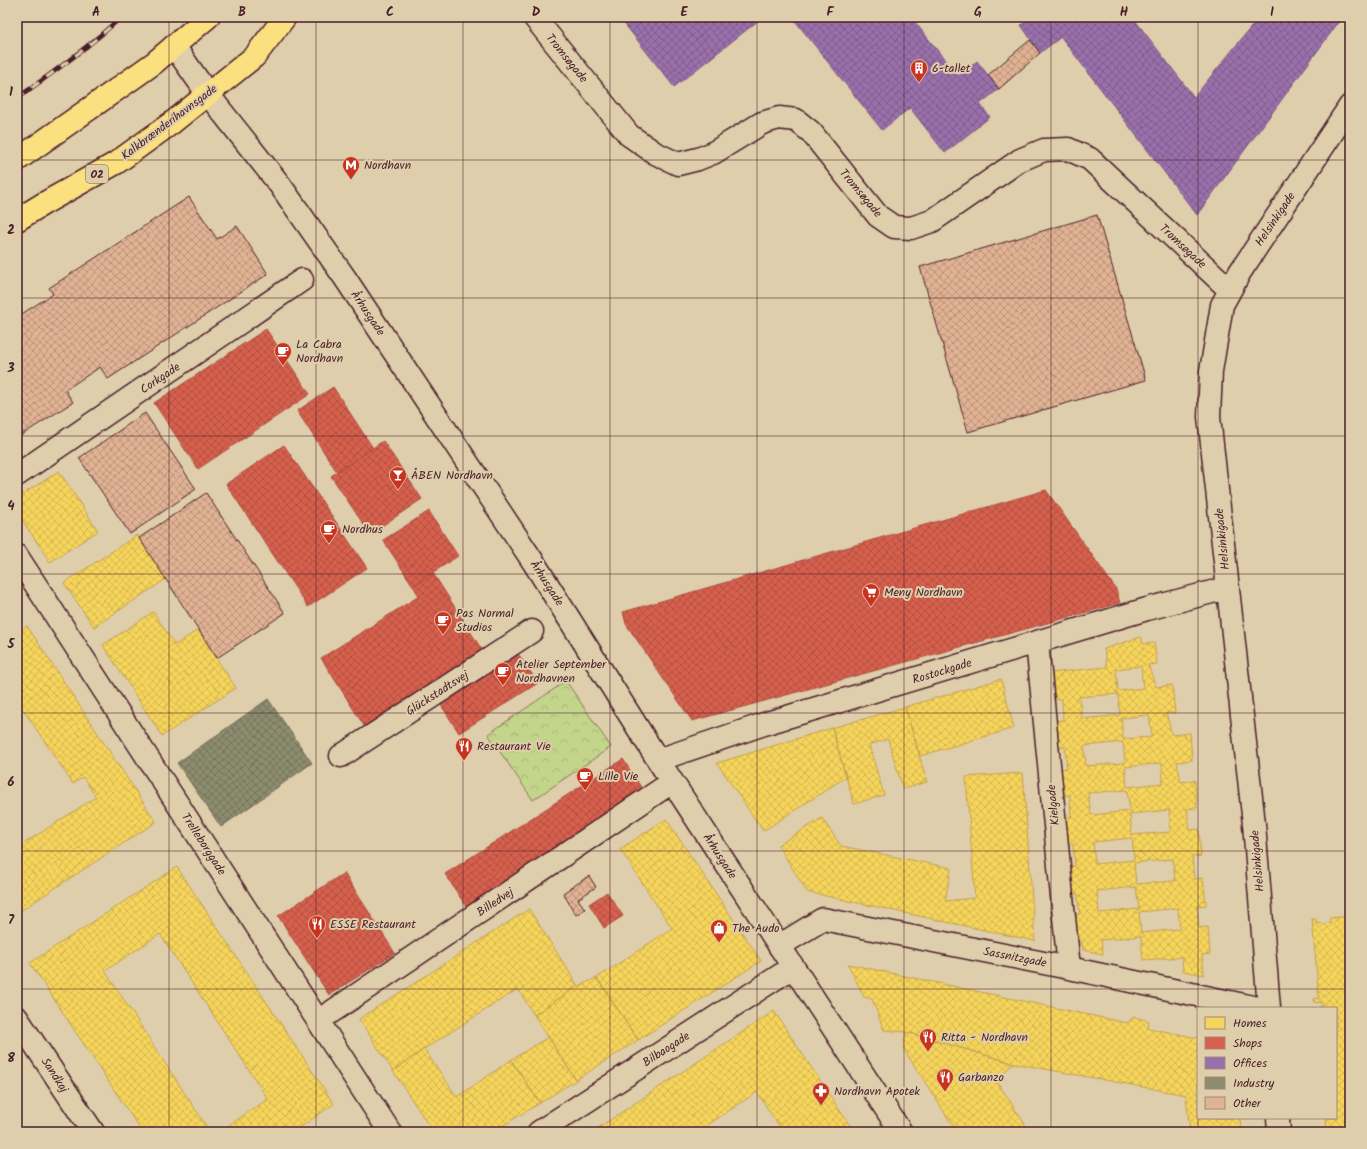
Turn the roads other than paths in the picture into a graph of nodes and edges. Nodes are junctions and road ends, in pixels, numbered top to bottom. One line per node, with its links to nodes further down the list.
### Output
1 (208, 17): 4 (main road)
2 (285, 17): 5 (main road, Kalkbrænderihavnsgade / O2)
3 (534, 17): 10 (street, Tromsøgade)
4 (174, 46): 5 (street, Århusgade); 7 (main road)
5 (207, 94): 8 (main road, Kalkbrænderihavnsgade / O2); 17 (street, Århusgade)
6 (1350, 106): 10 (street, Helsinkigade)
7 (17, 160)
8 (17, 220)
9 (302, 280): 11 (street, Corkgade)
10 (1230, 290): 13 (street, Helsinkigade)
11 (17, 475)
12 (17, 556): 25 (street, Trelleborggade)
13 (1227, 588): 15 (street, Rostockgade); 23 (street, Helsinkigade)
14 (532, 631): 16 (street, Glückstadtsvej)
15 (1037, 642): 17 (street, Rostockgade); 21 (street, Kielgade)
16 (341, 756)
17 (658, 760): 18 (street, Århusgade)
18 (672, 782): 19 (street, Århusgade); 25 (street, Billedvej)
19 (779, 946): 20 (street, Århusgade); 21 (street, Sassnitzgade)
20 (793, 967): 29 (street, Bilbaogade); 30 (street, Århusgade)
21 (1069, 968): 22 (street, Sassnitzgade)
22 (1253, 1007)
23 (1269, 1007)
24 (17, 1018): 27 (street, Sandkaj)
25 (318, 1021): 28 (street, Trelleborggade)
26 (1278, 1119): 31 (street)
27 (93, 1132)
28 (390, 1132)
29 (539, 1132)
30 (901, 1132)
31 (1279, 1132)

